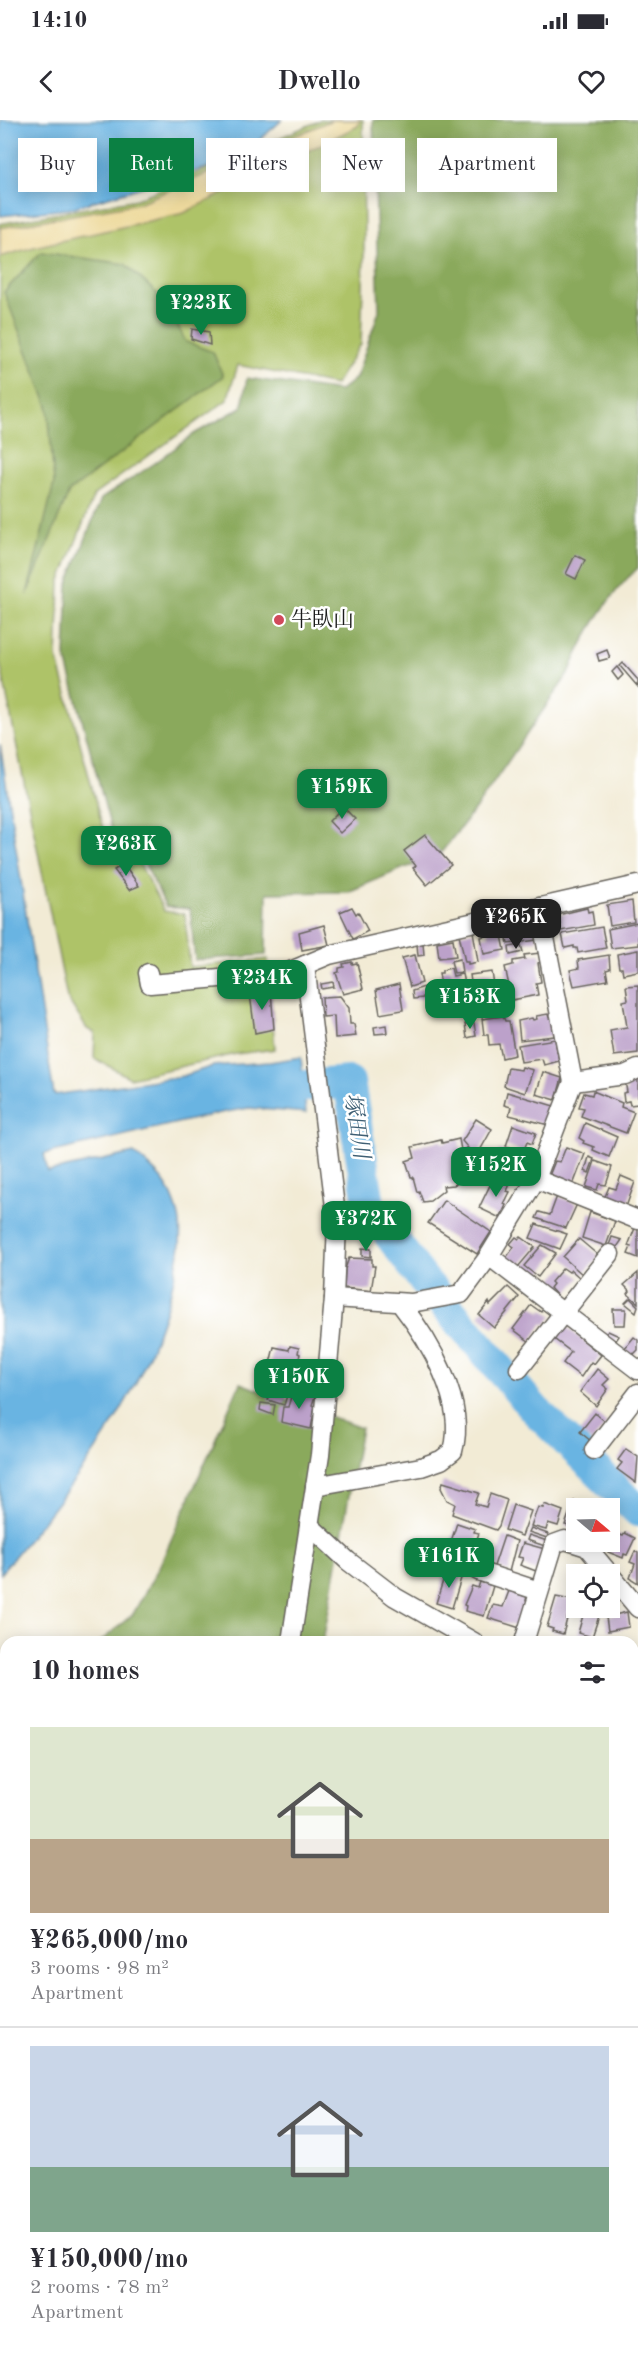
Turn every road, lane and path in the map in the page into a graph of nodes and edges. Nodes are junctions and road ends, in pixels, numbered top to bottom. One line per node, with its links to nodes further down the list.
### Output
1 (638, 885): 2 (street)
2 (539, 907): 3 (street); 6 (street)
3 (305, 965): 4 (street); 11 (street)
4 (149, 978)
5 (638, 1069): 6 (street)
6 (573, 1082): 7 (street)
7 (536, 1179): 8 (street); 10 (street)
8 (638, 1220)
9 (610, 1254): 13 (street)
10 (489, 1256): 12 (street); 13 (street)
11 (334, 1298): 12 (street); 18 (street)
12 (406, 1303): 18 (street)
13 (563, 1313): 14 (street); 15 (street)
14 (519, 1369)
15 (638, 1370)
16 (638, 1393): 17 (street)
17 (594, 1450)
18 (315, 1486): 19 (street)
19 (309, 1525): 23 (street); 24 (street)
20 (478, 1571): 21 (street)
21 (539, 1591): 22 (street); 25 (street)
22 (638, 1608)
23 (292, 1636)
24 (463, 1636)
25 (526, 1636)

